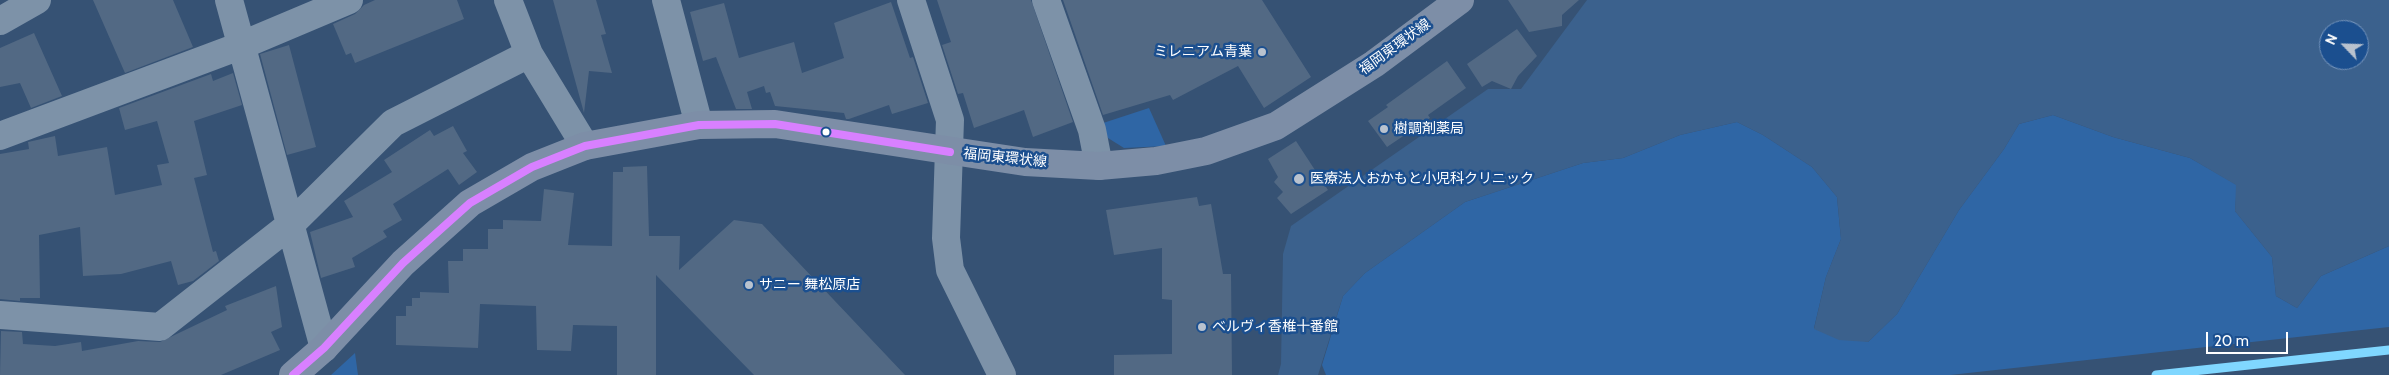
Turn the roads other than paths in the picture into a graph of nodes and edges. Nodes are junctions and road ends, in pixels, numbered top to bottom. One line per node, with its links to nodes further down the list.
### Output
1 (228, 0): 8 (street)
2 (348, 0): 8 (street)
3 (508, 0): 9 (street)
4 (666, 0): 10 (street)
5 (911, 0): 13 (street)
6 (1046, 0): 14 (street)
7 (1460, 0): 14 (main road, 福岡東環状線)
8 (240, 46): 11 (street); 15 (street)
9 (529, 54): 12 (street); 15 (street)
10 (699, 124): 12 (main road, 福岡東環状線); 13 (main road, 福岡東環状線)
11 (0, 136)
12 (585, 146): 17 (main road, 福岡東環状線)
13 (950, 152): 14 (main road, 福岡東環状線); 19 (street)
14 (1099, 166)
15 (290, 225): 16 (street); 17 (street)
16 (0, 316)
17 (324, 348): 18 (main road, 福岡東環状線)
18 (293, 375)
19 (1002, 375)

